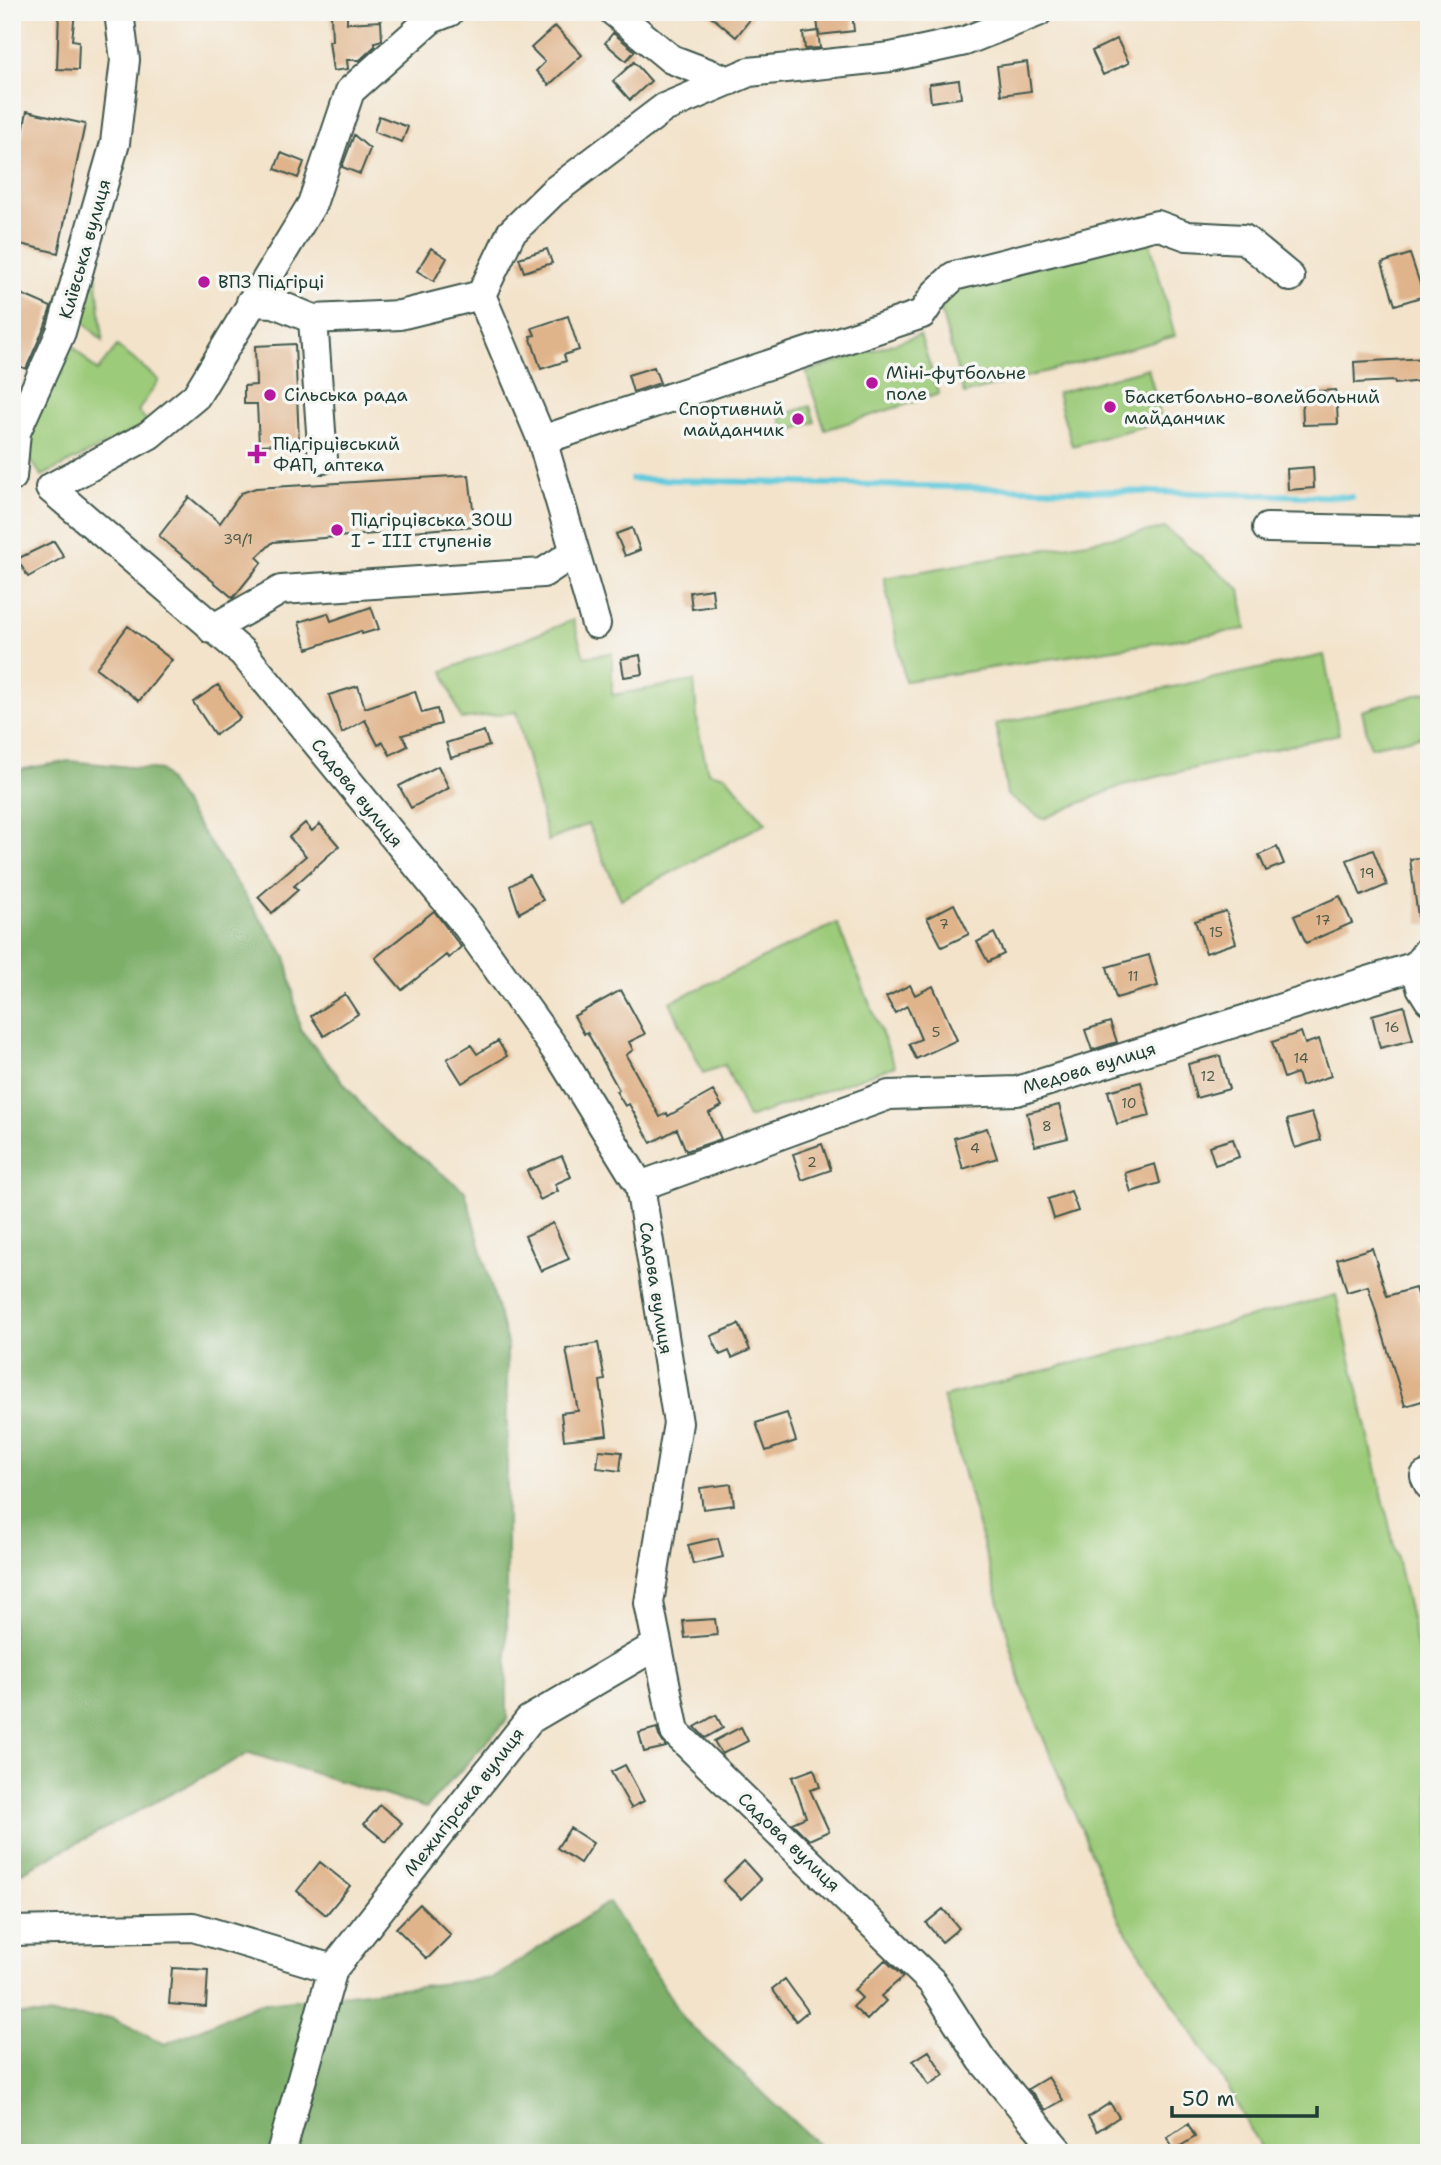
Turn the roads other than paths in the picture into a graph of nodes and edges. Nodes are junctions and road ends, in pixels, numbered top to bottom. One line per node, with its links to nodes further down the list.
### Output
1 (119, 12): 12 (street, Київська вулиця)
2 (449, 12): 8 (street)
3 (614, 12): 5 (street)
4 (1038, 12): 5 (street)
5 (729, 81): 7 (street)
6 (1290, 277): 10 (street)
7 (481, 295): 9 (street); 10 (street)
8 (251, 302): 9 (street); 14 (street)
9 (313, 319): 11 (street)
10 (542, 440): 17 (street)
11 (323, 458)
12 (12, 477)
13 (12, 485): 14 (street)
14 (50, 488): 19 (street, Садова вулиця)
15 (1267, 528): 16 (street)
16 (1429, 531)
17 (575, 552): 18 (street); 19 (street)
18 (596, 624)
19 (212, 629): 22 (street, Садова вулиця)
20 (1422, 958): 21 (street); 22 (street, Медова вулиця)
21 (1429, 1000)
22 (640, 1186): 23 (street, Садова вулиця)
23 (657, 1645): 25 (street, Межигірська вулиця); 27 (street, Садова вулиця)
24 (12, 1931): 25 (street)
25 (333, 1969): 26 (street, Межигірська вулиця)
26 (281, 2153)
27 (1060, 2153)

